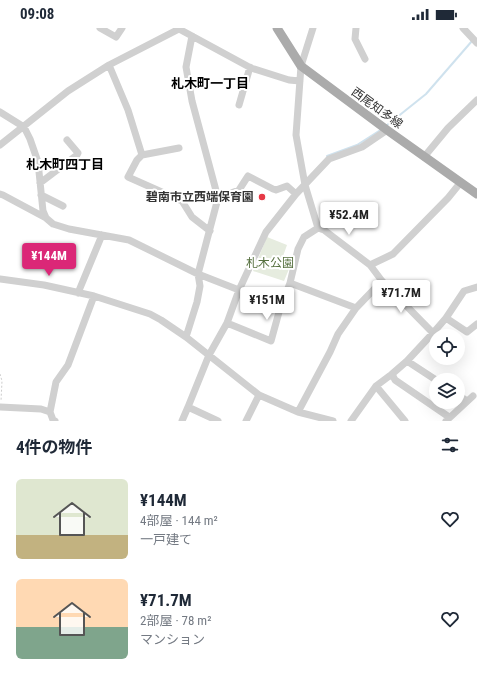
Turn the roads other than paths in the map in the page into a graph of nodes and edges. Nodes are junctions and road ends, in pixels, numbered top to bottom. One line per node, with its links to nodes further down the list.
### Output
1 (100, 28): 2 (street)
2 (122, 28)
3 (180, 28): 8 (street); 11 (street)
4 (277, 28): 12 (main road, 西尾知多線)
5 (313, 28): 12 (street)
6 (356, 28): 10 (street)
7 (463, 28): 9 (street)
8 (192, 36): 13 (street); 32 (street)
9 (477, 43)
10 (365, 59)
11 (109, 65): 18 (street); 23 (street)
12 (301, 66): 14 (street); 19 (main road, 西尾知多線)
13 (250, 67): 14 (street); 16 (street)
14 (300, 81): 27 (street)
15 (477, 100): 24 (street)
16 (239, 105)
17 (0, 112): 18 (street)
18 (24, 127): 21 (street); 26 (street)
19 (387, 130): 24 (main road, 西尾知多線); 27 (street)
20 (67, 140): 26 (street)
21 (0, 145)
22 (179, 148): 23 (street)
23 (142, 155): 36 (street)
24 (424, 157): 25 (main road, 西尾知多線)
25 (461, 182): 30 (main road, 西尾知多線); 38 (street)
26 (40, 183): 31 (street)
27 (306, 185): 29 (street); 35 (street)
28 (0, 194): 34 (street)
29 (296, 194): 32 (street); 44 (street)
30 (477, 194)
31 (41, 195): 33 (street); 34 (street)
32 (218, 198): 36 (street)
33 (63, 206)
34 (46, 218): 37 (street)
35 (318, 228): 38 (street); 42 (street)
36 (210, 231): 39 (street)
37 (102, 235): 39 (street); 45 (street)
38 (370, 265): 41 (street)
39 (198, 274): 44 (street); 53 (street)
40 (0, 279): 45 (street)
41 (382, 281): 47 (street); 51 (street)
42 (290, 282): 47 (street); 49 (street)
43 (477, 287): 48 (street)
44 (239, 290): 49 (street)
45 (78, 293): 46 (street)
46 (94, 296): 53 (street); 65 (street)
47 (356, 308): 66 (street)
48 (446, 318): 50 (street); 52 (street)
49 (227, 323): 55 (street)
50 (477, 324)
51 (429, 329)
52 (436, 329)
53 (186, 337): 55 (street)
54 (429, 337): 56 (street)
55 (209, 355): 60 (street); 64 (street)
56 (407, 361): 57 (street); 58 (street)
57 (392, 374): 59 (street); 67 (street)
58 (429, 375)
59 (376, 386): 73 (street); 74 (street)
60 (259, 395): 66 (street); 71 (street)
61 (473, 396): 62 (street)
62 (467, 401): 67 (street)
63 (0, 406): 65 (street)
64 (188, 407): 69 (street); 70 (street)
65 (50, 412): 68 (street)
66 (298, 412): 72 (street)
67 (447, 419)
68 (52, 421)
69 (182, 421)
70 (218, 421)
71 (246, 421)
72 (333, 421)
73 (351, 421)
74 (405, 421)

